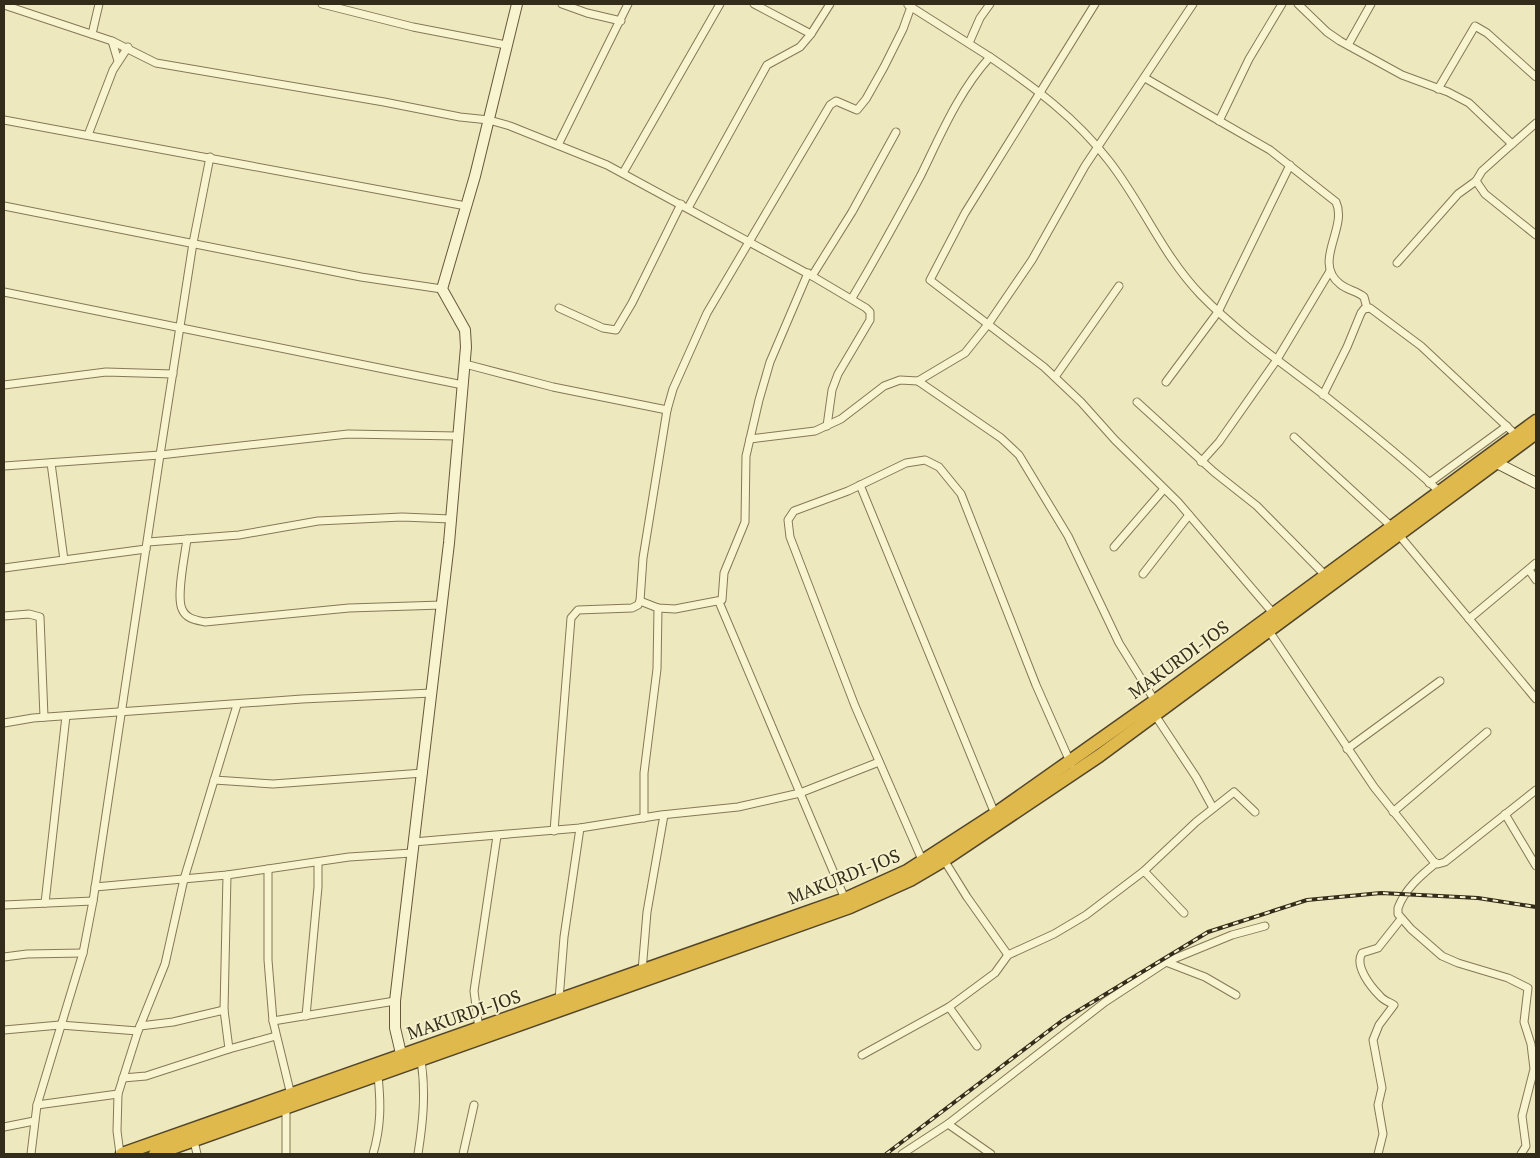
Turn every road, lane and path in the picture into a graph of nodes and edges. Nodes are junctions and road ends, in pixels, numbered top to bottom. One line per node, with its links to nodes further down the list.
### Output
1 (99, 4): 18 (street)
2 (322, 4): 22 (street)
3 (517, 4): 22 (street)
4 (562, 4): 17 (street)
5 (628, 4): 17 (street)
6 (720, 4): 42 (street)
7 (754, 4): 19 (street)
8 (830, 4): 19 (street)
9 (990, 4): 21 (street)
10 (1095, 4): 30 (street)
11 (1194, 4): 27 (street)
12 (1282, 4): 33 (street)
13 (1299, 4): 23 (street)
14 (1371, 4): 23 (street)
15 (4, 5): 18 (street)
16 (909, 5): 21 (street); 48 (street)
17 (621, 21): 38 (street)
18 (92, 34): 20 (street)
19 (811, 34): 46 (street)
20 (112, 40): 24 (street); 26 (street)
21 (969, 43): 25 (street)
22 (506, 45): 32 (street)
23 (1348, 45): 29 (street)
24 (128, 48): 26 (street); 32 (street)
25 (990, 57): 30 (street); 56 (street)
26 (118, 61): 36 (street)
27 (1145, 78): 33 (street); 39 (street)
28 (1536, 78): 29 (street)
29 (1438, 88): 37 (street)
30 (1040, 92): 39 (street); 60 (street)
31 (4, 120): 36 (street)
32 (489, 120): 38 (street); 45 (street)
33 (1219, 120): 41 (street)
34 (1536, 123): 37 (street)
35 (896, 132): 52 (street)
36 (88, 135): 40 (street)
37 (1512, 144): 43 (street)
38 (558, 145): 42 (street)
39 (1098, 148): 59 (street); 60 (street)
40 (210, 157): 45 (street); 49 (street)
41 (1290, 165): 51 (street); 59 (street)
42 (623, 173): 46 (street)
43 (1476, 181): 47 (street); 50 (street)
44 (4, 206): 49 (street)
45 (466, 206): 54 (street)
46 (685, 206): 48 (street); 57 (street)
47 (1536, 235)
48 (751, 242): 52 (street); 73 (street)
49 (193, 243): 54 (street); 61 (street)
50 (1397, 263)
51 (1330, 270): 58 (street); 62 (street)
52 (810, 274): 56 (street); 81 (street)
53 (1119, 286): 65 (street)
54 (442, 290): 63 (street)
55 (4, 292): 61 (street)
56 (852, 298): 72 (street)
57 (559, 308)
58 (1367, 308): 70 (street); 77 (street)
59 (1218, 312): 62 (street); 67 (street)
60 (989, 323): 65 (street); 66 (street)
61 (180, 328): 64 (street); 69 (street)
62 (1276, 361): 70 (street); 84 (street)
63 (465, 364): 69 (street); 73 (street)
64 (173, 374): 68 (street); 82 (street)
65 (1055, 376): 90 (street)
66 (918, 381): 74 (street); 116 (street)
67 (1166, 382)
68 (4, 385)
69 (462, 385): 79 (street)
70 (1323, 395): 87 (street)
71 (1137, 402): 84 (street)
72 (831, 408): 74 (street); 76 (street)
73 (667, 410): 105 (street)
74 (841, 420): 76 (street)
75 (1536, 421): 77 (highway, MAKURDI-JOS)
76 (827, 426): 81 (street)
77 (1512, 431): 83 (highway, MAKURDI-JOS)
78 (1536, 433): 83 (highway, MAKURDI-JOS)
79 (457, 436): 82 (street); 93 (street)
80 (1294, 437): 94 (street)
81 (750, 439): 106 (street)
82 (160, 455): 85 (street); 96 (street)
83 (1486, 457): 87 (street); 88 (street); 91 (highway, MAKURDI-JOS); 94 (highway, MAKURDI-JOS)
84 (1201, 462): 103 (street)
85 (51, 463): 86 (street); 98 (street)
86 (4, 466)
87 (1429, 483): 91 (street)
88 (1536, 483)
89 (860, 485): 125 (street); 126 (street); 134 (street)
90 (1164, 489): 92 (street); 97 (street)
91 (1440, 492): 94 (highway, MAKURDI-JOS)
92 (1189, 515): 102 (street); 109 (street)
93 (451, 518): 95 (street); 107 (street)
94 (1395, 531): 103 (highway, MAKURDI-JOS); 111 (street); 112 (highway, MAKURDI-JOS)
95 (187, 539): 96 (street); 107 (street)
96 (147, 546): 98 (street); 118 (street)
97 (1114, 546)
98 (64, 560): 100 (street)
99 (1536, 563): 101 (street)
100 (4, 568)
101 (1528, 570): 104 (street); 111 (street)
102 (1143, 574)
103 (1325, 575): 109 (highway, MAKURDI-JOS)
104 (1536, 580)
105 (640, 601): 108 (street); 139 (street)
106 (719, 602): 108 (street); 130 (street)
107 (442, 605): 114 (street)
108 (658, 608): 137 (street)
109 (1273, 613): 116 (highway, MAKURDI-JOS)
110 (4, 616): 121 (street)
111 (1469, 619): 115 (street)
112 (1269, 631): 119 (highway, MAKURDI-JOS); 124 (street)
113 (1440, 681): 124 (street)
114 (432, 693): 117 (street); 127 (street)
115 (1536, 699)
116 (1154, 701): 126 (highway, MAKURDI-JOS)
117 (237, 705): 118 (street); 128 (street)
118 (122, 713): 120 (street); 152 (street)
119 (1155, 715): 126 (highway, MAKURDI-JOS); 131 (street)
120 (66, 716): 121 (street); 155 (street)
121 (44, 717): 122 (street)
122 (4, 723)
123 (1486, 732): 133 (street)
124 (1347, 749): 133 (street)
125 (879, 762): 130 (street); 145 (street)
126 (1072, 766): 134 (highway, MAKURDI-JOS); 143 (highway, MAKURDI-JOS)
127 (423, 773): 128 (street); 141 (street)
128 (214, 780): 151 (street)
129 (1536, 790): 135 (street)
130 (800, 793): 136 (street); 153 (street)
131 (1213, 808): 132 (street); 149 (street)
132 (1255, 812)
133 (1393, 812): 146 (street)
134 (995, 814): 145 (highway, MAKURDI-JOS)
135 (1505, 814): 146 (street); 147 (street)
136 (664, 815): 137 (street); 164 (street)
137 (644, 818): 138 (street)
138 (580, 828): 139 (street); 167 (street)
139 (554, 831): 140 (street)
140 (497, 836): 141 (street); 174 (street)
141 (413, 842): 142 (street)
142 (412, 853): 144 (street); 166 (street)
143 (944, 860): 161 (street); 180 (highway, MAKURDI-JOS)
144 (318, 862): 148 (street); 170 (street)
145 (923, 862): 153 (highway, MAKURDI-JOS)
146 (1436, 864): 158 (street)
147 (1536, 866)
148 (268, 869): 150 (street); 171 (street)
149 (1144, 871): 157 (street); 161 (street)
150 (227, 875): 151 (street); 169 (street)
151 (184, 879): 152 (street); 173 (street)
152 (95, 887): 154 (street)
153 (845, 899): 164 (highway, MAKURDI-JOS)
154 (93, 901): 155 (street); 160 (street)
155 (45, 903): 156 (street)
156 (4, 905)
157 (1184, 913)
158 (1402, 919): 202 (street); 203 (street)
159 (1264, 926): 163 (street)
160 (83, 953): 162 (street); 172 (street)
161 (1008, 955): 168 (street)
162 (4, 957)
163 (1166, 962): 165 (street); 189 (street)
164 (642, 971): 167 (highway, MAKURDI-JOS)
165 (1236, 995)
166 (395, 1001): 170 (street); 181 (street)
167 (559, 1001): 174 (highway, MAKURDI-JOS)
168 (948, 1007): 177 (street); 179 (street)
169 (224, 1010): 173 (street); 178 (street)
170 (306, 1016): 171 (street)
171 (273, 1021): 176 (street)
172 (60, 1025): 173 (street); 175 (street); 186 (street)
173 (139, 1028): 183 (street)
174 (479, 1029): 181 (highway, MAKURDI-JOS)
175 (4, 1030)
176 (276, 1036): 178 (street); 185 (street)
177 (977, 1046)
178 (229, 1048): 183 (street)
179 (862, 1055)
180 (421, 1060): 181 (highway, MAKURDI-JOS); 198 (street)
181 (402, 1061): 182 (highway, MAKURDI-JOS); 185 (highway, MAKURDI-JOS)
182 (378, 1076): 185 (highway, MAKURDI-JOS); 197 (street)
183 (123, 1078): 184 (street)
184 (118, 1094): 186 (street); 193 (street)
185 (288, 1101): 191 (highway, MAKURDI-JOS); 193 (highway, MAKURDI-JOS); 196 (street)
186 (38, 1105): 188 (street)
187 (474, 1105): 199 (street)
188 (34, 1121): 190 (street); 192 (street)
189 (948, 1124): 200 (street); 201 (street)
190 (4, 1127)
191 (194, 1141): 194 (highway, MAKURDI-JOS); 195 (street)
192 (31, 1154)
193 (121, 1154)
194 (156, 1154)
195 (197, 1154)
196 (286, 1154)
197 (373, 1154)
198 (418, 1154)
199 (463, 1154)
200 (905, 1154)
201 (992, 1154)
202 (1378, 1154)
203 (1520, 1154)

